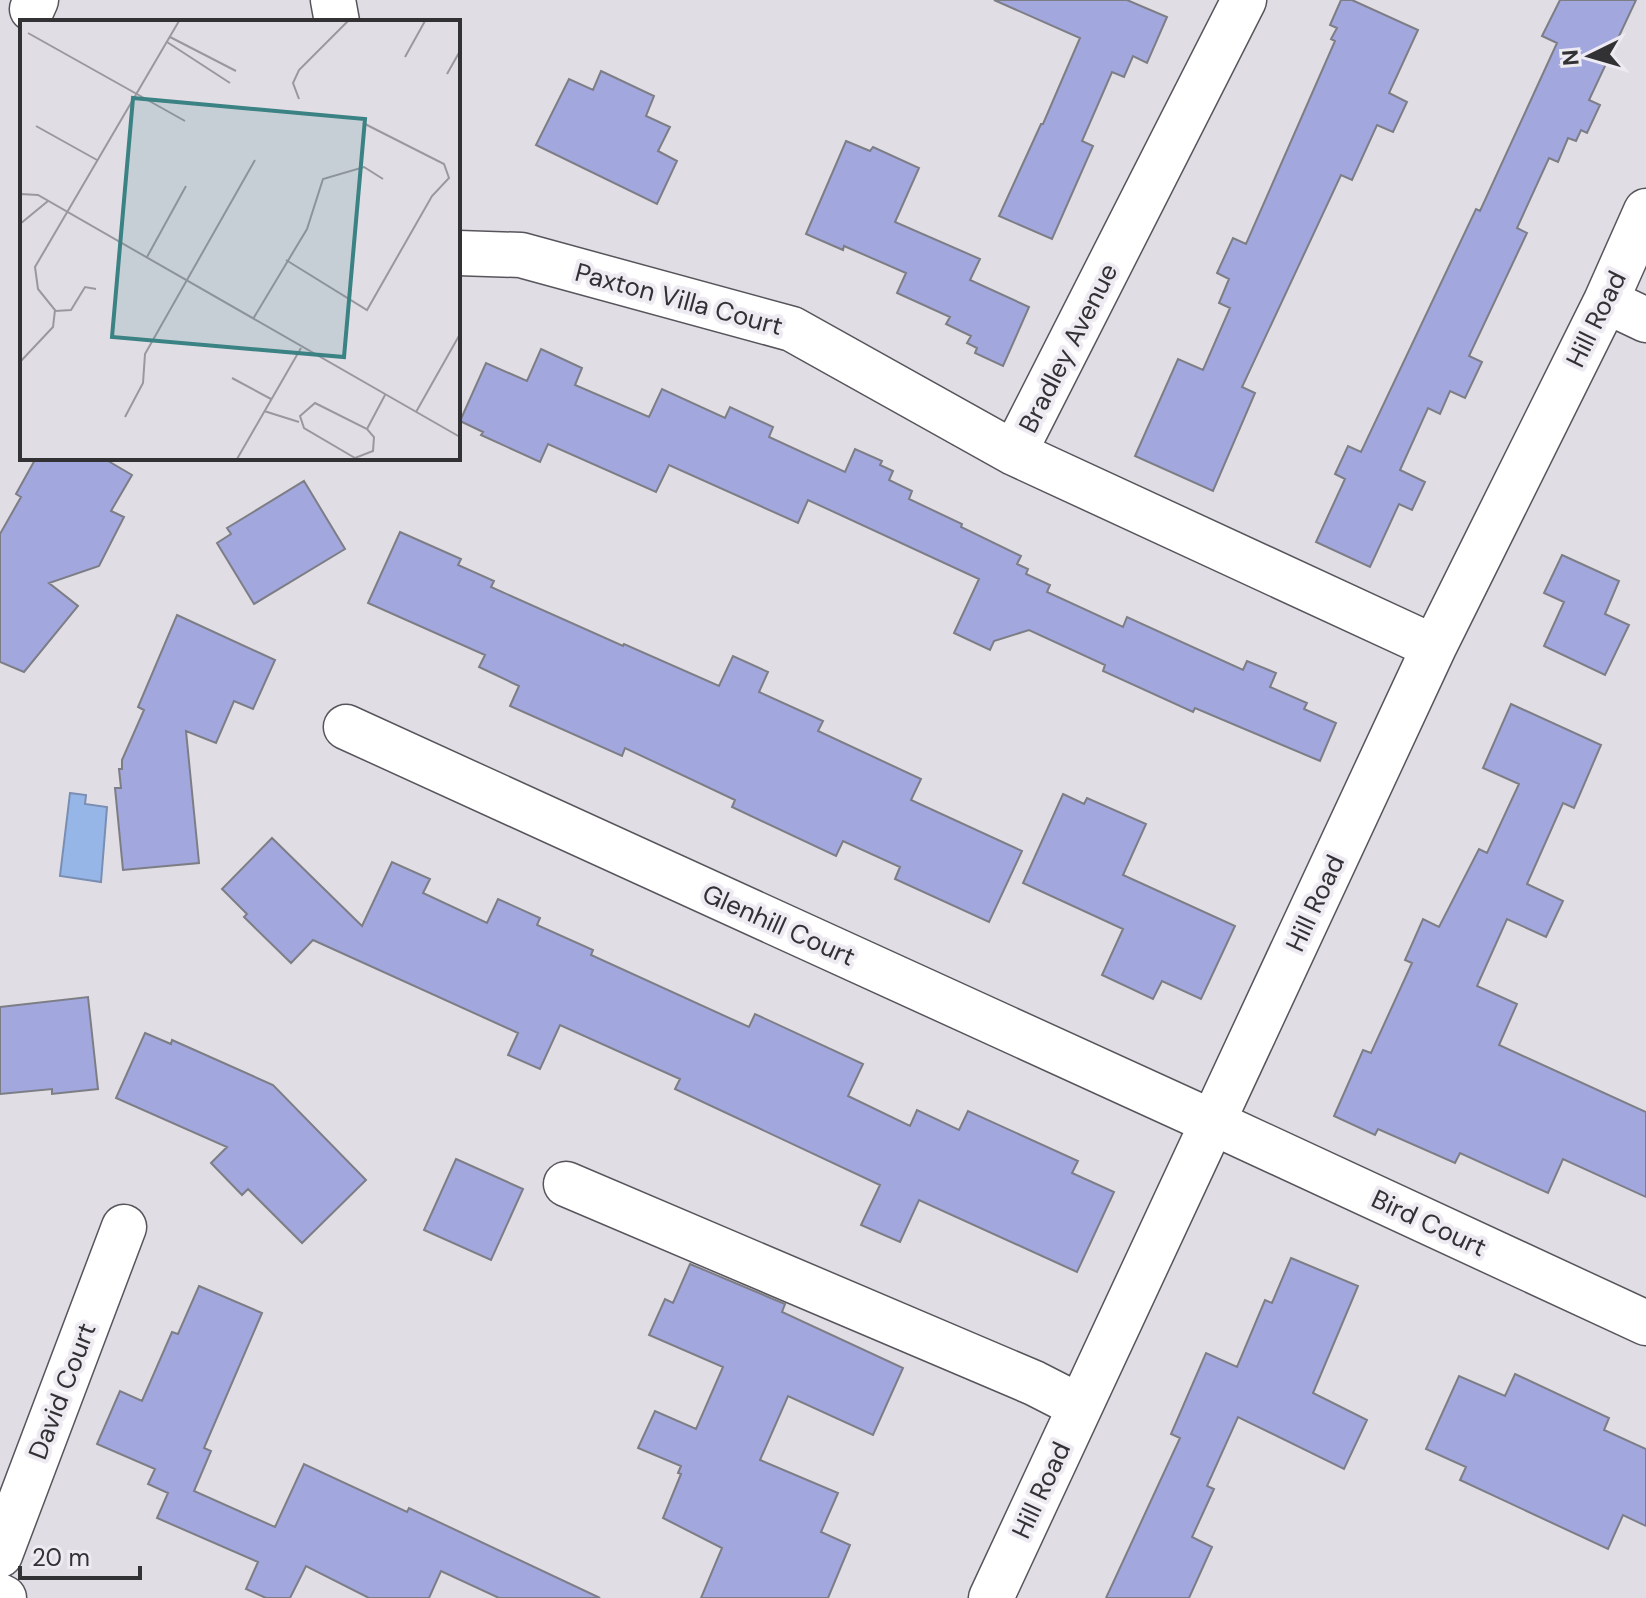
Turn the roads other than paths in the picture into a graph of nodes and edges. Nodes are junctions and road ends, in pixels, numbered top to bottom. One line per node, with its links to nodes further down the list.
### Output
1 (333, 0): 3 (street)
2 (1244, 0): 8 (street, Bradley Avenue)
3 (337, 20)
4 (1646, 211): 6 (street, Hill Road)
5 (460, 253): 8 (street, Paxton Villa Court)
6 (1606, 301): 7 (street); 9 (street, Hill Road)
7 (1646, 320)
8 (1014, 453): 9 (street, Bradley Avenue)
9 (1434, 647): 11 (street, Hill Road)
10 (346, 727): 11 (street, Glenhill Court)
11 (1212, 1122): 14 (street, Bird Court); 15 (street, Hill Road)
12 (566, 1184): 15 (street)
13 (124, 1227): 16 (street, David Court)
14 (1646, 1323)
15 (1079, 1406): 17 (street, Hill Road)
16 (0, 1555)
17 (991, 1598)

